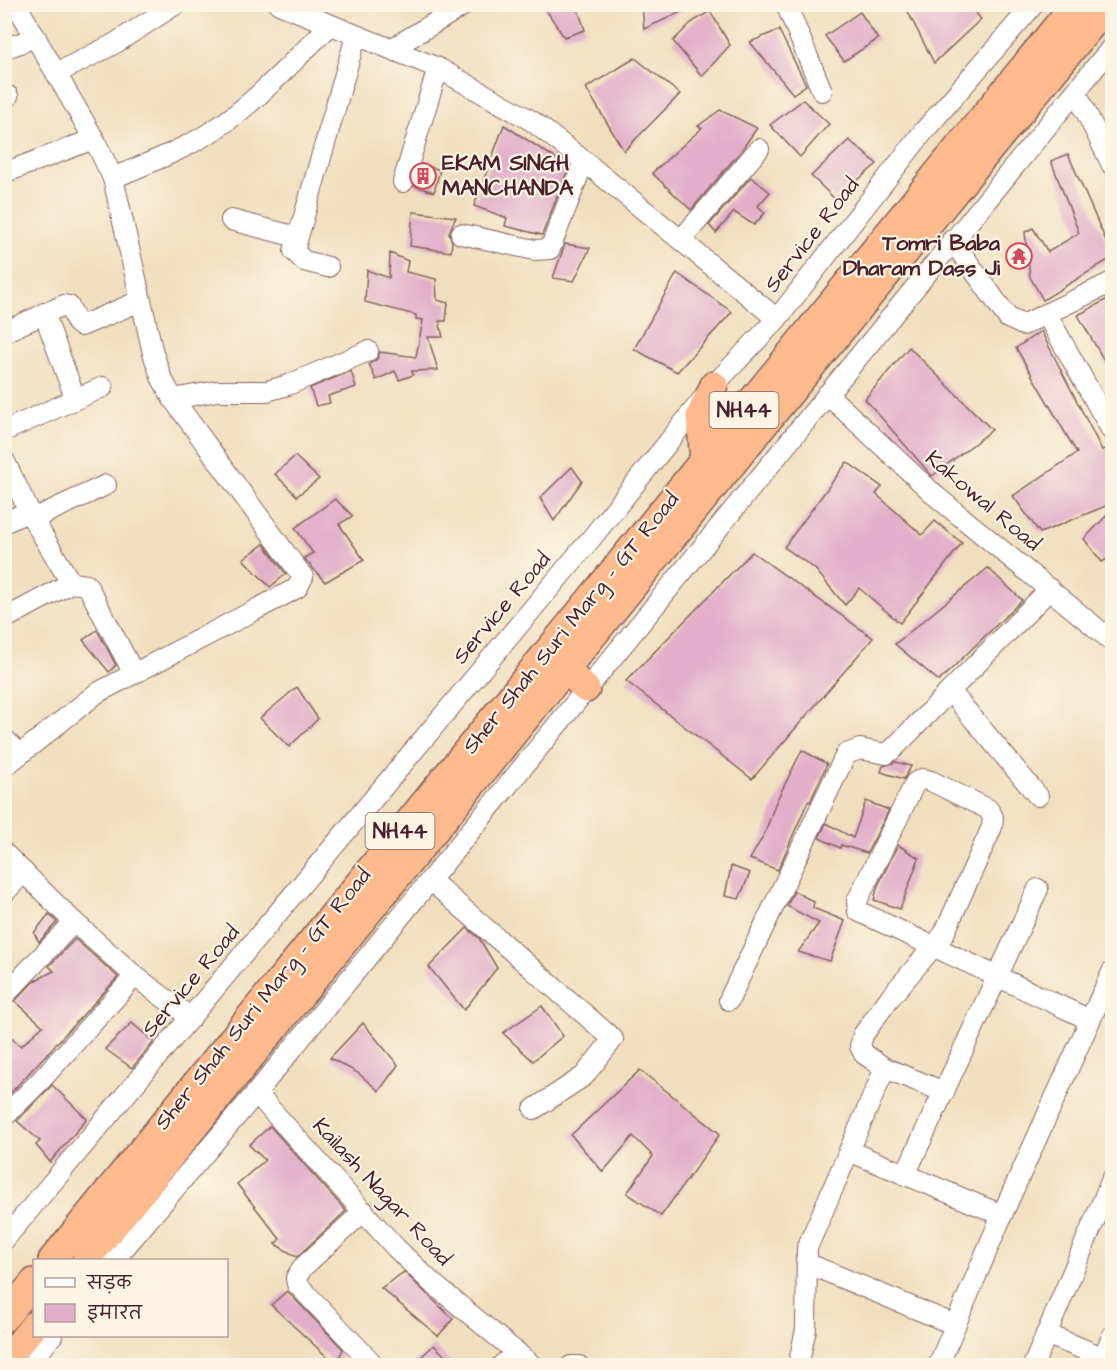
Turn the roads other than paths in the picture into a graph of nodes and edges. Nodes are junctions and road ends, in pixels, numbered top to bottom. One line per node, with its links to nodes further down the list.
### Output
1 (16, 4): 12 (street)
2 (176, 4): 17 (street)
3 (279, 4): 10 (street)
4 (466, 4): 9 (street)
5 (786, 4): 18 (street)
6 (1034, 4): 37 (street, Service Road)
7 (1075, 4): 48 (highway, NH44)
8 (1109, 4): 56 (highway, NH44)
9 (444, 9): 15 (street)
10 (331, 25): 11 (street); 25 (street)
11 (356, 36): 15 (street); 29 (street)
12 (36, 37): 14 (street); 17 (street)
13 (1113, 47): 19 (street)
14 (4, 49)
15 (391, 49): 16 (street)
16 (438, 68): 22 (street); 26 (street)
17 (57, 73): 20 (street)
18 (822, 91)
19 (1076, 92): 23 (street); 31 (street)
20 (94, 139): 24 (street); 25 (street)
21 (759, 149): 30 (street)
22 (584, 161): 28 (street); 30 (street)
23 (1113, 165)
24 (4, 173)
25 (113, 178): 34 (street)
26 (403, 182)
27 (231, 220): 29 (street)
28 (461, 234)
29 (297, 237): 32 (street)
30 (681, 240): 37 (street)
31 (952, 240): 36 (street); 42 (street)
32 (328, 267)
33 (1113, 282): 36 (street)
34 (140, 301): 35 (street); 44 (street)
35 (44, 314): 38 (street); 43 (street)
36 (1047, 315): 46 (street)
37 (777, 319): 40 (street, Service Road)
38 (6, 327)
39 (368, 351): 44 (street)
40 (714, 385): 48 (highway); 75 (street, Service Road)
41 (103, 387): 43 (street)
42 (827, 394): 53 (street, Kakowal Road); 58 (street)
43 (75, 398): 45 (street)
44 (173, 399): 57 (street)
45 (4, 431)
46 (1113, 432)
47 (4, 460): 50 (street)
48 (704, 460): 88 (highway, Sher Shah Suri Marg - GT Road / NH44)
49 (106, 485): 50 (street)
50 (31, 515): 51 (street); 52 (street)
51 (4, 523)
52 (71, 584): 54 (street); 57 (street)
53 (1050, 589): 55 (street, Kakowal Road); 59 (street)
54 (4, 619)
55 (1113, 641)
56 (565, 669): 58 (highway); 89 (highway, Sher Shah Suri Marg - GT Road / NH44)
57 (133, 672): 61 (street)
58 (586, 689): 65 (street)
59 (950, 691): 62 (street); 74 (street)
60 (4, 738): 61 (street)
61 (12, 761)
62 (1038, 796)
63 (4, 853): 64 (street)
64 (24, 872): 67 (street); 68 (street)
65 (430, 880): 79 (street); 80 (street)
66 (1038, 889): 72 (street)
67 (4, 893)
68 (74, 922): 71 (street); 73 (street)
69 (933, 948): 69 (street); 72 (street); 77 (street)
70 (1113, 972): 76 (street)
71 (135, 976): 75 (street); 81 (street)
72 (996, 978): 76 (street); 78 (street)
73 (4, 996)
74 (729, 1000)
75 (191, 1018): 87 (street, Service Road)
76 (1090, 1020): 86 (street)
77 (885, 1068): 78 (street); 82 (street)
78 (944, 1092): 83 (street)
79 (256, 1093): 85 (street, Kailash Nagar Road); 90 (street)
80 (534, 1109)
81 (4, 1117)
82 (849, 1151): 83 (street); 91 (street)
83 (905, 1175): 86 (street)
84 (1113, 1179): 96 (street)
85 (364, 1211): 99 (street, Kailash Nagar Road); 103 (street)
86 (1002, 1215): 94 (street)
87 (4, 1240)
88 (53, 1259)
89 (87, 1259)
90 (115, 1259)
91 (806, 1259): 94 (street); 108 (street)
92 (33, 1282): 93 (highway)
93 (4, 1318)
94 (955, 1325): 109 (street)
95 (33, 1326): 101 (highway)
96 (1046, 1334): 100 (street); 110 (street)
97 (1113, 1336): 100 (street)
98 (50, 1337): 102 (street)
99 (517, 1352): 104 (street); 105 (street, Kailash Nagar Road)
100 (1105, 1361)
101 (4, 1363)
102 (28, 1365)
103 (375, 1365)
104 (501, 1365)
105 (533, 1365)
106 (571, 1365): 107 (street)
107 (579, 1365)
108 (798, 1365)
109 (938, 1365)
110 (1032, 1365)

